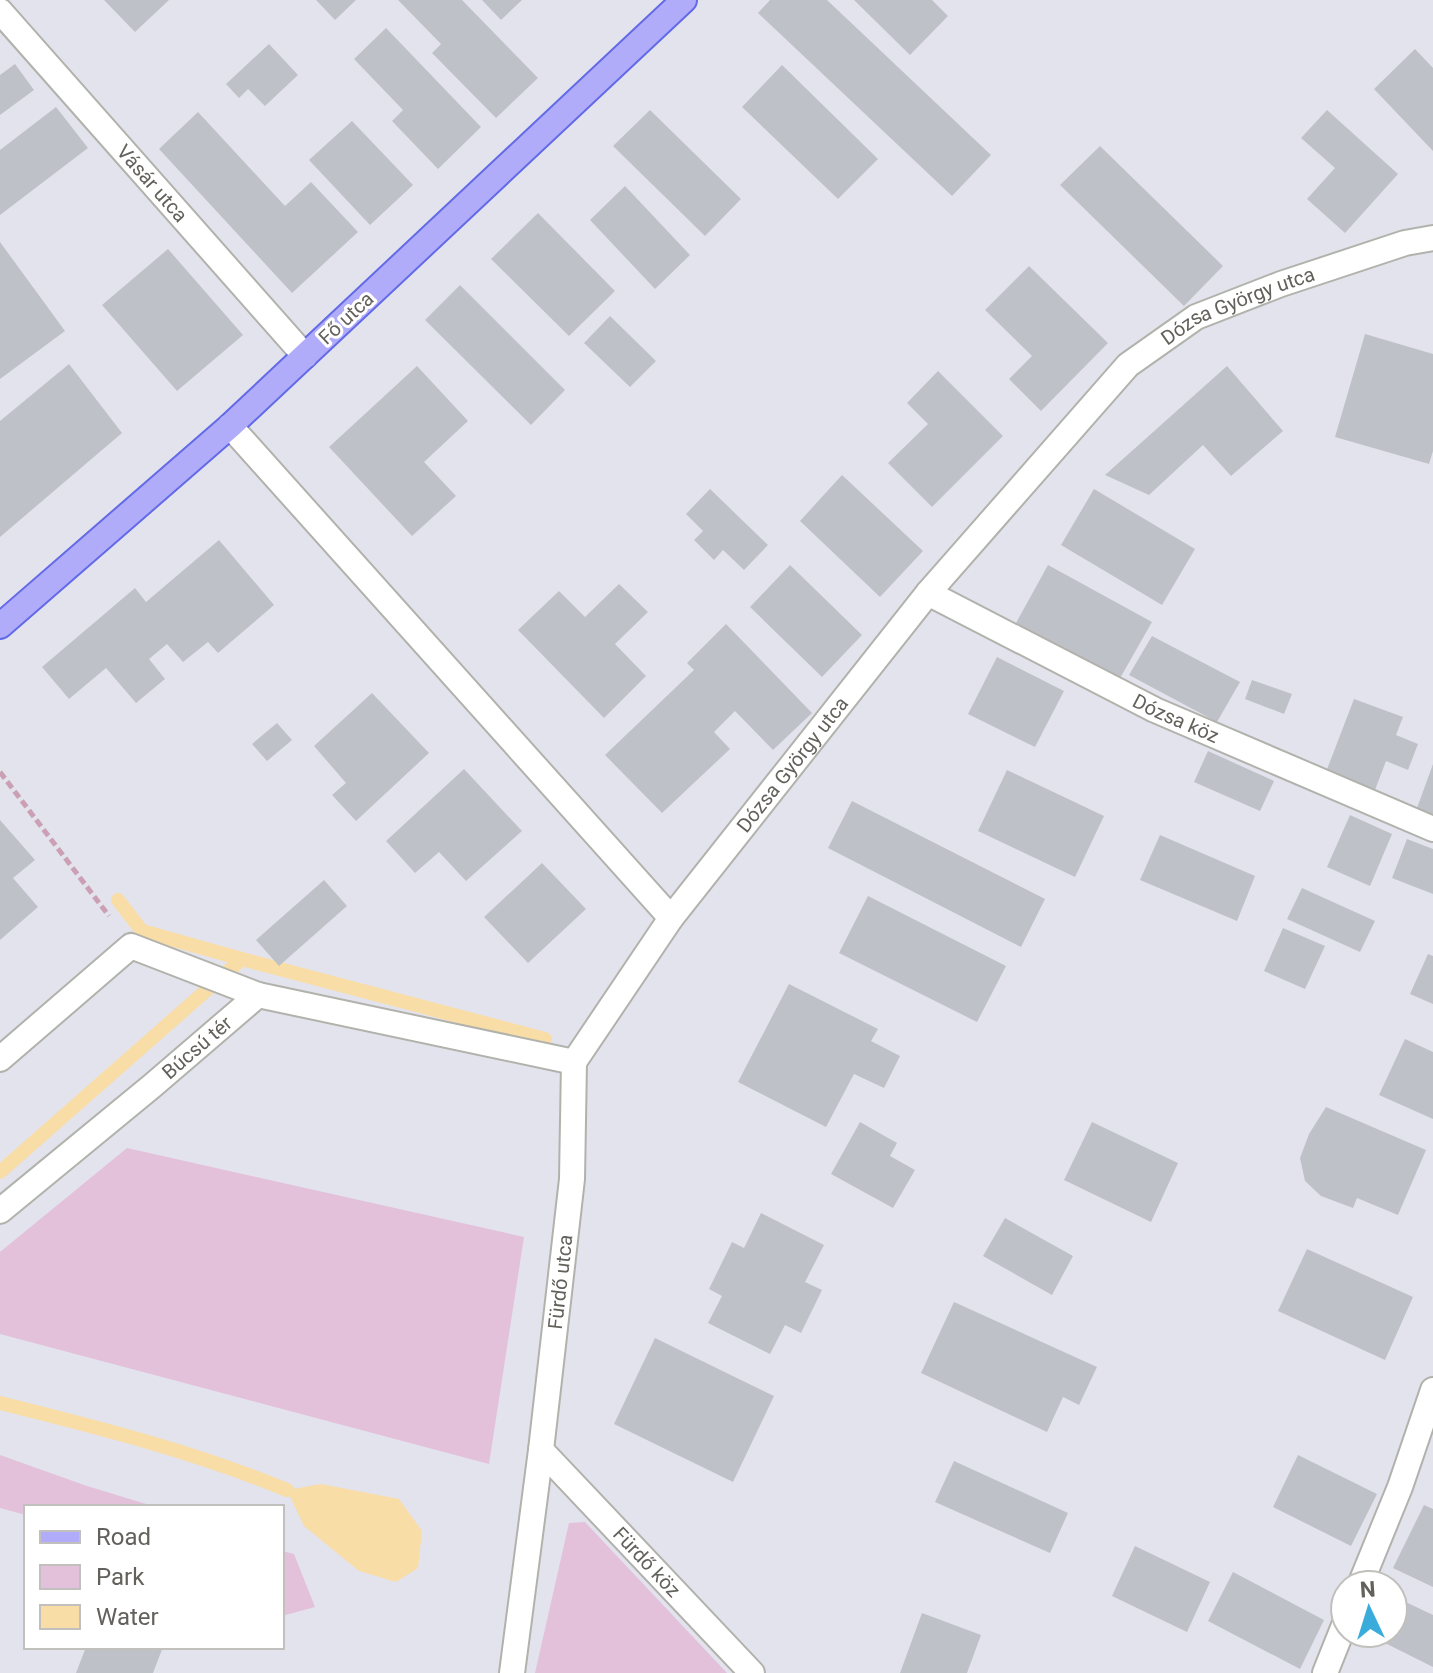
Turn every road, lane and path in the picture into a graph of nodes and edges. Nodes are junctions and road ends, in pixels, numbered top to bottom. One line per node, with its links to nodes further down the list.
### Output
1 (684, 0): 4 (main road, Fő utca)
2 (0, 11): 4 (street, Vásár utca)
3 (1433, 238): 6 (street, Dózsa György utca)
4 (305, 356): 5 (main road, Fő utca)
5 (230, 426): 7 (main road, Fő utca); 10 (street)
6 (928, 593): 9 (street, Dózsa köz); 10 (street, Dózsa György utca)
7 (0, 626)
8 (0, 772): 11 (path)
9 (1433, 829)
10 (671, 918): 14 (street)
11 (131, 946): 12 (street); 13 (street)
12 (250, 992): 14 (street); 15 (street, Búcsú tér)
13 (0, 1059)
14 (574, 1062): 17 (street, Fürdő utca)
15 (0, 1211)
16 (1433, 1390): 18 (street)
17 (541, 1450): 20 (street, Fürdő utca); 21 (street, Fürdő köz)
18 (1367, 1569)
19 (1335, 1649): 22 (street)
20 (512, 1673)
21 (752, 1673)
22 (1325, 1673)

